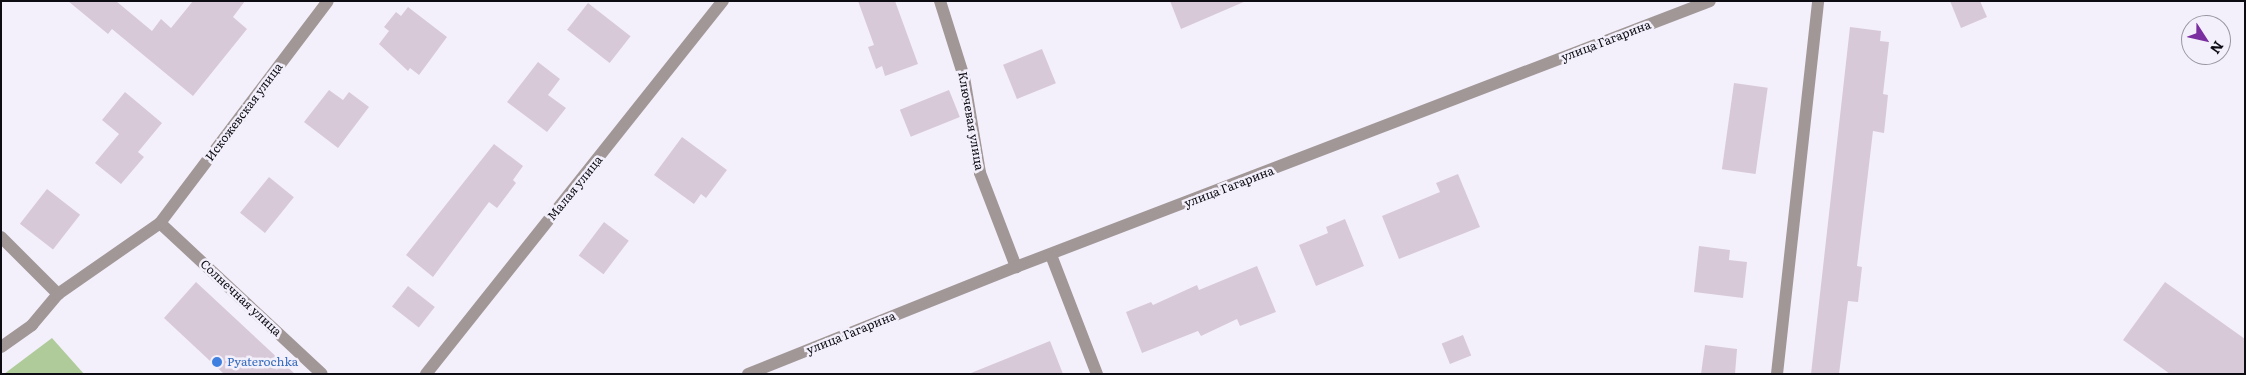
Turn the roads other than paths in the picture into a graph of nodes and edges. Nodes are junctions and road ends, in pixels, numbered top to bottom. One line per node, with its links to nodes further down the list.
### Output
1 (328, 1): 6 (street, Искожевская улица)
2 (723, 1): 13 (street, Малая улица)
3 (940, 1): 9 (street, Ключевая улица)
4 (1710, 1): 8 (street, улица Гагарина)
5 (1818, 1): 16 (street)
6 (160, 223): 10 (street, Искожевская улица); 12 (street, Солнечная улица)
7 (1, 237): 10 (street)
8 (1051, 255): 9 (street, улица Гагарина); 15 (street)
9 (1016, 267): 14 (street, улица Гагарина)
10 (58, 294): 11 (street, Искожевская улица)
11 (1, 347)
12 (322, 374)
13 (426, 374)
14 (748, 374)
15 (1097, 374)
16 (1777, 374)

